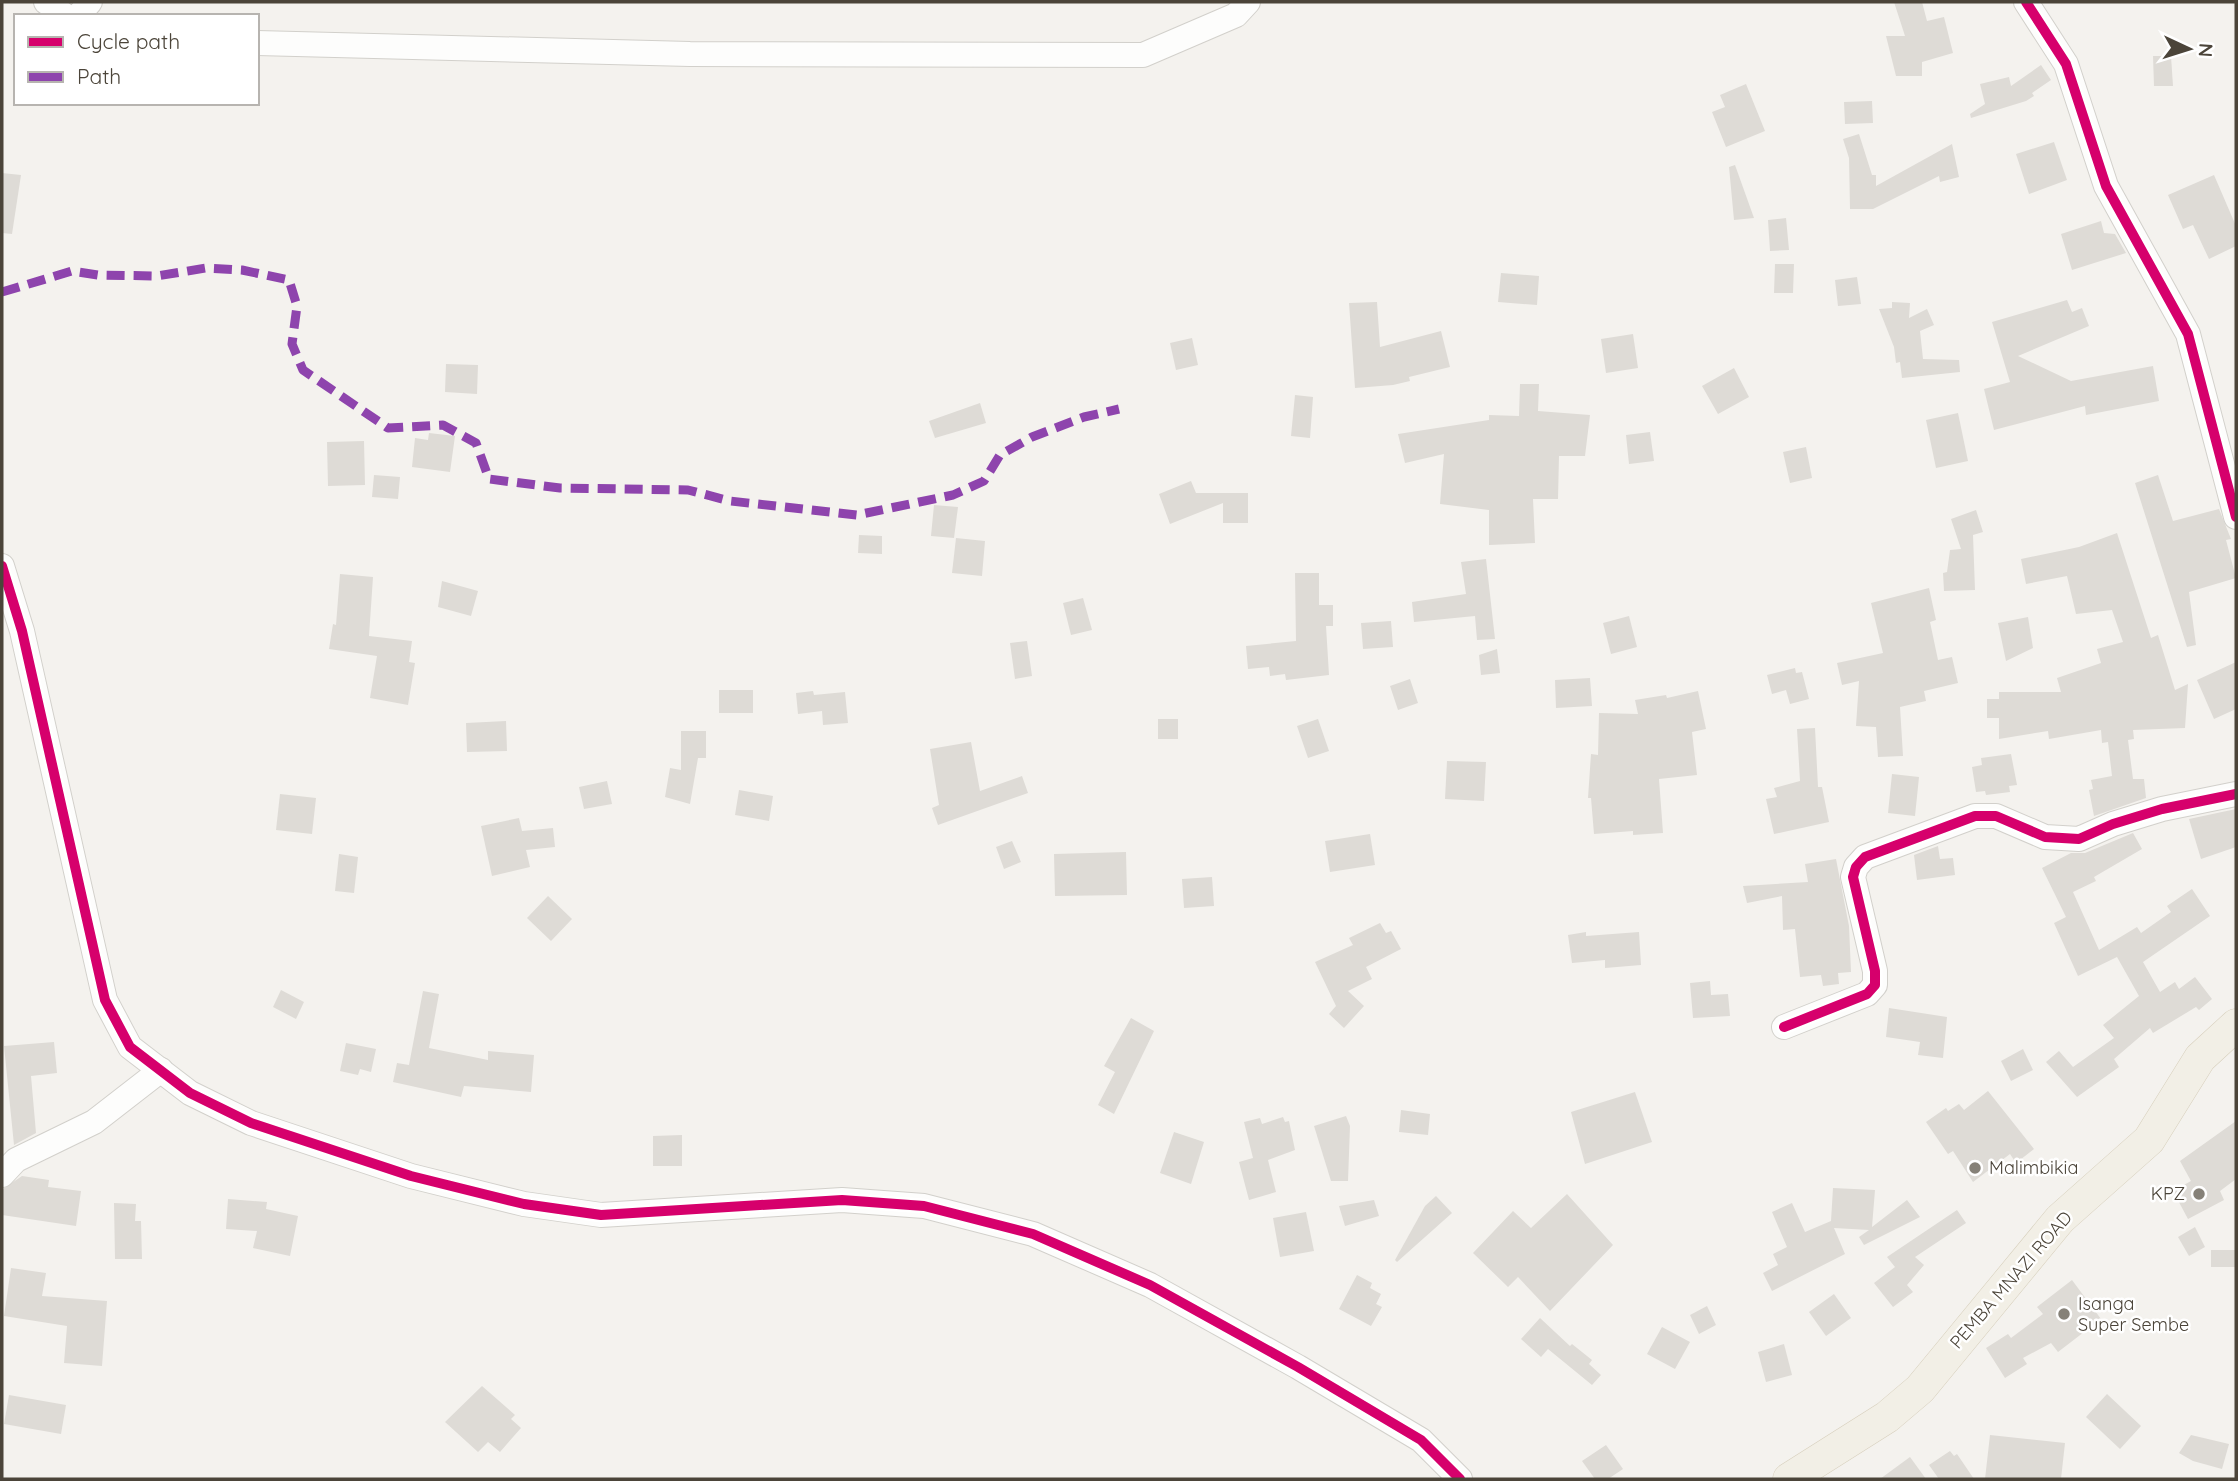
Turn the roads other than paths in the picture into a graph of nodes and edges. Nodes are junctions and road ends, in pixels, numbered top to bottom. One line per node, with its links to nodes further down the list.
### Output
1 (46, 2): 4 (street)
2 (1248, 2): 5 (street)
3 (2026, 2): 6 (street)
4 (63, 14)
5 (259, 43)
6 (2236, 517)
7 (2, 566): 11 (street)
8 (2236, 794): 10 (street)
9 (2236, 1025): 14 (main road, PEMBA MNAZI ROAD)
10 (1784, 1027)
11 (161, 1070): 12 (street); 13 (street)
12 (2, 1175)
13 (1460, 1479)
14 (1789, 1479)

